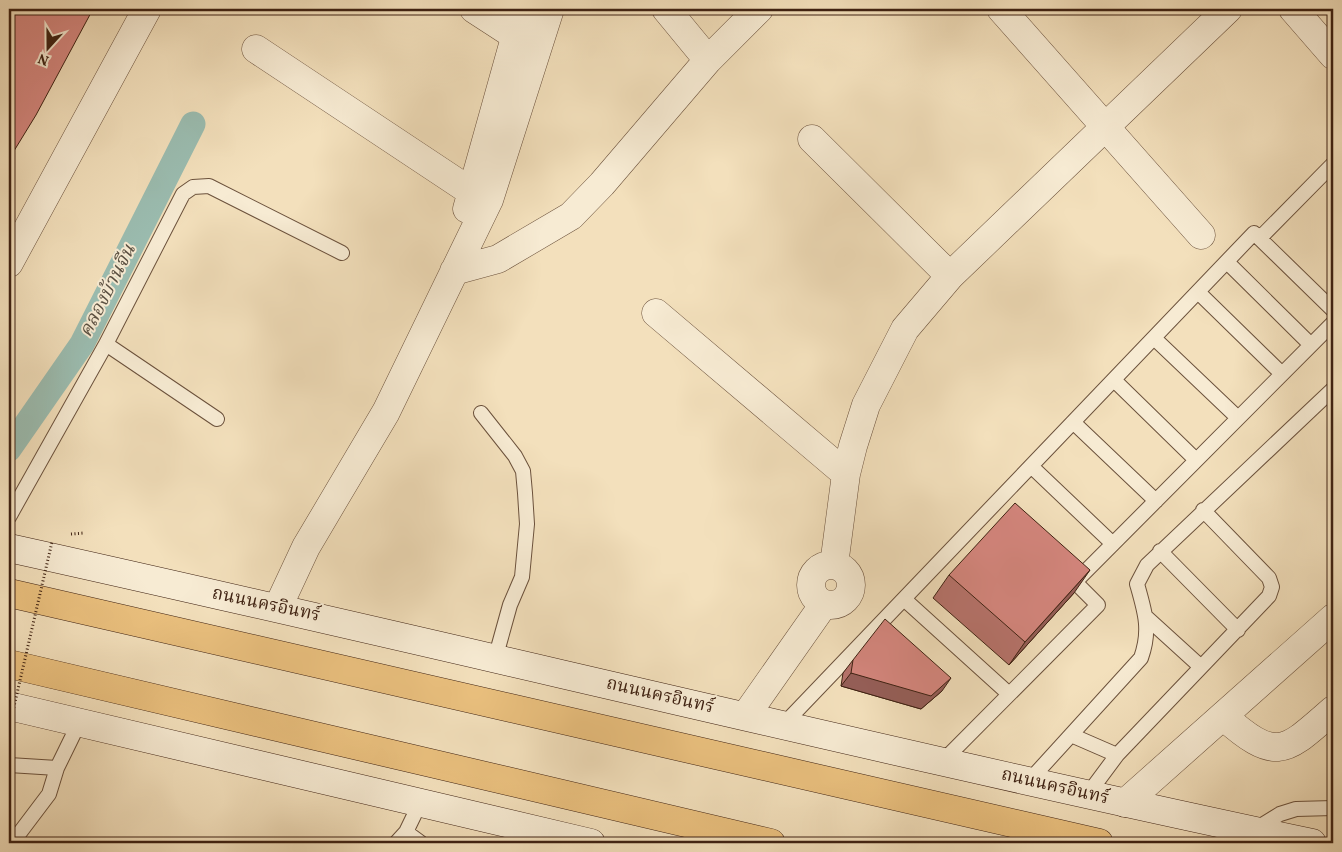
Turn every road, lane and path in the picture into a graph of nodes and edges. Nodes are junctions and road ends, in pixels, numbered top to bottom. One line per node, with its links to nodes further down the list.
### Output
1 (147, 9): 23 (street)
2 (474, 9): 10 (street)
3 (524, 9): 10 (street)
4 (550, 9): 11 (street)
5 (666, 9): 14 (street)
6 (758, 9): 14 (street)
7 (1001, 9): 15 (street)
8 (1228, 9): 15 (street)
9 (1293, 9): 13 (street)
10 (514, 35): 11 (street); 18 (street)
11 (540, 44): 18 (street)
12 (256, 49): 18 (street)
13 (1333, 55)
14 (708, 60): 24 (street)
15 (1107, 128): 19 (street); 25 (street)
16 (812, 139): 25 (street)
17 (1333, 164): 20 (lane)
18 (479, 195): 24 (street)
19 (1201, 235)
20 (1260, 238): 22 (lane); 27 (lane)
21 (342, 254): 31 (lane)
22 (1227, 262): 26 (lane); 32 (lane)
23 (9, 263)
24 (454, 271): 52 (street)
25 (950, 276): 42 (street)
26 (1198, 292): 30 (lane); 33 (lane)
27 (1333, 310)
28 (656, 313): 42 (street)
29 (1333, 323): 32 (lane)
30 (1154, 338): 34 (lane); 37 (lane)
31 (106, 344): 38 (lane); 45 (lane)
32 (1311, 345): 33 (lane)
33 (1282, 374): 37 (lane)
34 (1114, 380): 39 (lane); 40 (lane)
35 (1333, 389): 44 (lane)
36 (481, 413): 56 (lane)
37 (1238, 418): 40 (lane)
38 (217, 419)
39 (1073, 422): 41 (lane); 43 (lane)
40 (1196, 460): 43 (lane)
41 (1031, 466): 47 (lane); 51 (lane)
42 (846, 474): 62 (street)
43 (1156, 501): 47 (lane)
44 (1202, 510): 49 (lane); 55 (lane)
45 (9, 517)
46 (52, 542): 66 (path, bridge)
47 (1113, 544): 59 (lane)
48 (9, 548): 52 (street, ถนนนครอินทร์)
49 (1160, 551): 53 (lane); 55 (lane)
50 (9, 593): 84 (main road)
51 (904, 599): 59 (lane); 65 (lane)
52 (278, 607): 56 (street, ถนนนครอินทร์)
53 (1146, 617): 58 (lane); 67 (lane)
54 (1333, 618): 63 (street)
55 (1238, 630): 58 (lane)
56 (495, 659): 62 (street, ถนนนครอินทร์)
57 (9, 664): 83 (main road)
58 (1200, 667): 68 (lane)
59 (1010, 694): 69 (lane)
60 (9, 706): 64 (street)
61 (1333, 710): 63 (street)
62 (746, 715): 65 (street, ถนนนครอินทร์)
63 (1224, 716): 75 (street)
64 (80, 721): 71 (lane); 74 (street)
65 (784, 724): 69 (street, ถนนนครอินทร์)
66 (9, 728)
67 (1071, 735): 68 (lane); 72 (lane)
68 (1117, 755): 73 (lane)
69 (943, 761): 72 (street, ถนนนครอินทร์)
70 (9, 766): 71 (lane)
71 (57, 768): 79 (lane)
72 (1029, 781): 73 (street, ถนนนครอินทร์)
73 (1088, 794): 75 (street, ถนนนครอินทร์)
74 (420, 803): 78 (lane); 82 (street)
75 (1125, 803): 77 (street, ถนนนครอินทร์)
76 (1333, 808): 77 (lane)
77 (1253, 831): 85 (street, ถนนนครอินทร์)
78 (406, 832): 80 (lane); 81 (lane)
79 (12, 843)
80 (396, 843)
81 (421, 843)
82 (591, 843)
83 (771, 843)
84 (1098, 843)
85 (1312, 843)

